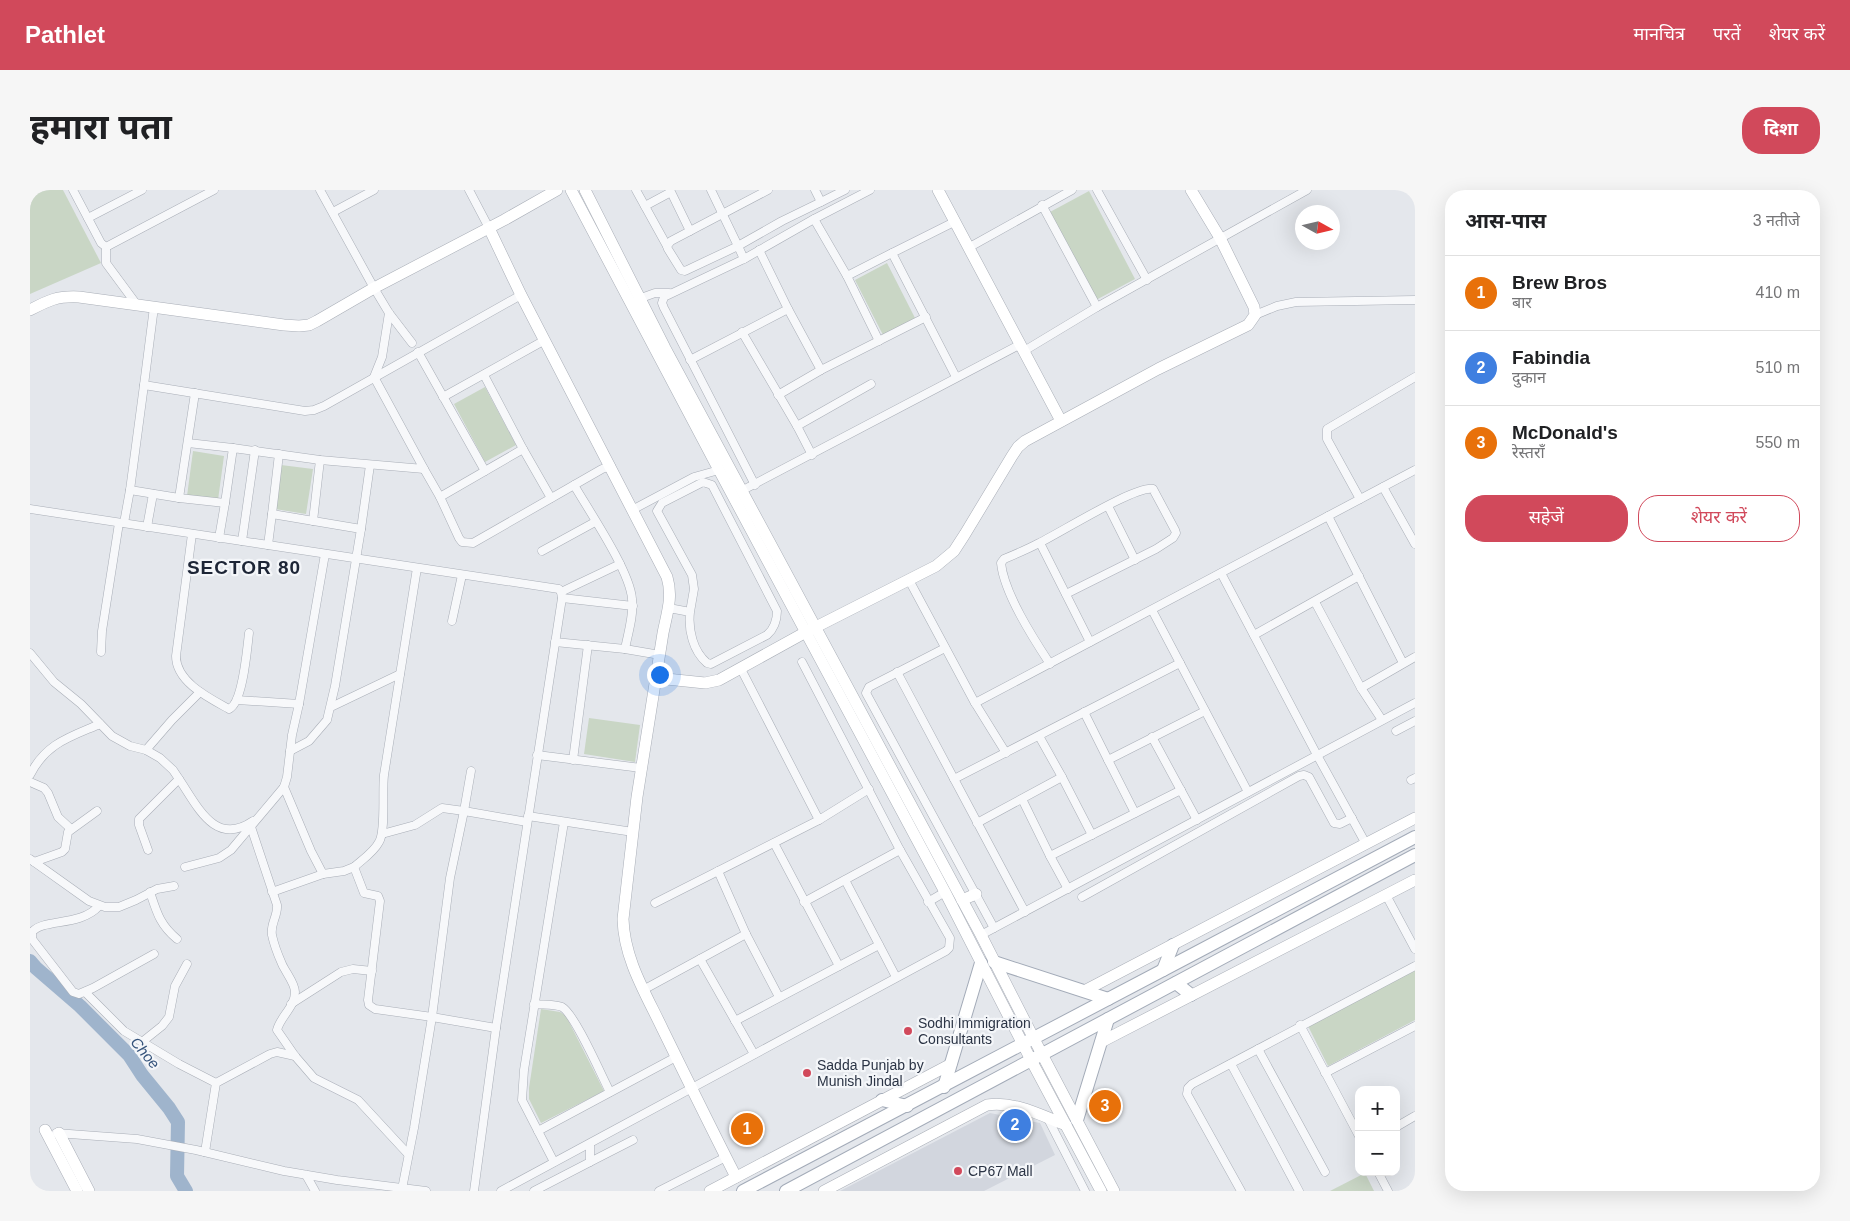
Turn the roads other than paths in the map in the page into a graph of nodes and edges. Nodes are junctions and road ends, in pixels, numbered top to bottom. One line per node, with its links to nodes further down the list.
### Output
1 (73, 190): 29 (street)
2 (142, 190): 22 (street)
3 (214, 190): 37 (street)
4 (320, 190): 27 (street)
5 (374, 190): 27 (street)
6 (469, 190): 32 (street)
7 (557, 190): 32 (street)
8 (571, 190): 87 (street)
9 (585, 190): 47 (street)
10 (636, 190): 25 (street)
11 (712, 190): 28 (street)
12 (768, 190): 23 (street)
13 (815, 190): 24 (street)
14 (845, 190): 24 (street)
15 (870, 190): 30 (street)
16 (938, 190): 31 (street)
17 (1072, 190): 26 (street)
18 (1097, 190): 43 (street)
19 (1192, 190): 34 (street)
20 (1307, 190): 34 (street)
21 (672, 191): 25 (street); 33 (street)
22 (131, 192): 29 (street)
23 (754, 193): 28 (street)
24 (821, 202): 36 (street)
25 (644, 206): 35 (street)
26 (1042, 206): 38 (street); 51 (street)
27 (333, 212): 44 (street)
28 (723, 214): 33 (street); 36 (street)
29 (88, 218): 37 (street)
30 (814, 219): 39 (street); 42 (street)
31 (954, 222): 38 (street); 40 (street)
32 (489, 228): 44 (street); 46 (street)
33 (690, 231): 35 (street)
34 (1220, 238): 43 (street); 55 (street)
35 (668, 246): 36 (street)
36 (738, 246): 41 (street)
37 (106, 247): 49 (street)
38 (968, 248): 61 (street)
39 (759, 250): 41 (street); 52 (street)
40 (892, 253): 42 (street); 56 (street)
41 (744, 259): 45 (street)
42 (847, 276): 59 (street)
43 (1148, 280): 51 (street)
44 (374, 288): 50 (street); 54 (street)
45 (669, 293): 47 (street); 63 (street)
46 (521, 295): 58 (street); 62 (street)
47 (641, 298): 93 (street)
48 (1415, 300): 55 (street)
49 (137, 305): 50 (street); 53 (street)
50 (154, 307): 70 (street)
51 (1097, 307): 61 (street)
52 (788, 309): 57 (street); 64 (street)
53 (30, 310)
54 (389, 313): 60 (street); 67 (street)
55 (1256, 315): 74 (street)
56 (926, 317): 59 (street); 68 (street)
57 (742, 332): 63 (street); 72 (street)
58 (545, 340): 65 (street); 84 (street)
59 (879, 341): 64 (street)
60 (412, 343)
61 (1022, 347): 68 (street); 74 (street)
62 (418, 352): 67 (street); 73 (street)
63 (690, 360): 90 (street)
64 (821, 370): 72 (street)
65 (484, 375): 73 (street); 78 (street)
66 (1415, 376): 98 (street)
67 (374, 377): 71 (street); 85 (street)
68 (956, 377): 81 (street)
69 (871, 384): 75 (street)
70 (144, 385): 71 (street); 92 (street)
71 (195, 394): 76 (street)
72 (778, 394): 75 (street)
73 (443, 397): 86 (street)
74 (1060, 421): 125 (street)
75 (797, 426): 81 (street)
76 (188, 443): 77 (street); 96 (street)
77 (233, 448): 79 (street); 99 (street)
78 (523, 449): 86 (street); 97 (street)
79 (255, 450): 80 (street); 112 (street)
80 (279, 454): 82 (street); 103 (street)
81 (812, 455): 90 (street)
82 (320, 460): 83 (street); 105 (street)
83 (370, 465): 85 (street); 109 (street)
84 (611, 466): 89 (street); 102 (street)
85 (424, 469): 95 (street)
86 (485, 470): 95 (street)
87 (718, 470): 102 (street); 134 (street)
88 (1415, 470): 91 (street)
89 (574, 485): 97 (street); 106 (street)
90 (755, 485): 93 (street)
91 (1383, 487): 98 (street); 114 (street)
92 (130, 490): 94 (street); 107 (street)
93 (743, 490): 134 (street)
94 (153, 494): 96 (street); 108 (street)
95 (440, 497): 97 (street)
96 (179, 498): 99 (street)
97 (551, 498)
98 (1360, 499): 104 (street)
99 (225, 503): 111 (street)
100 (1108, 506): 113 (street); 119 (street); 119 (street)
101 (30, 509): 107 (street)
102 (632, 510): 130 (street)
103 (272, 514): 105 (street); 115 (street)
104 (1328, 516): 122 (street); 124 (street)
105 (313, 521): 109 (street)
106 (595, 522): 116 (street); 120 (street)
107 (122, 523): 108 (street); 142 (street)
108 (147, 527): 110 (street)
109 (361, 529): 118 (street)
110 (192, 534): 111 (street); 155 (street)
111 (219, 538): 112 (street)
112 (242, 541): 115 (street)
113 (1040, 543): 126 (street); 149 (street)
114 (1415, 544)
115 (268, 545): 117 (street)
116 (542, 551)
117 (324, 554): 118 (street); 161 (street)
118 (357, 559): 121 (street); 162 (street)
119 (1134, 560): 126 (street)
120 (620, 564): 127 (street); 129 (street)
121 (417, 568): 123 (street); 152 (street)
122 (1221, 573): 131 (street); 136 (street)
123 (462, 575): 127 (street); 133 (street)
124 (1359, 576): 128 (street); 148 (street)
125 (909, 580): 134 (street); 140 (street)
126 (1066, 594): 138 (street)
127 (562, 595): 129 (street); 137 (street)
128 (1315, 602): 136 (street); 154 (street)
129 (632, 606): 141 (street)
130 (669, 608): 132 (street); 144 (street)
131 (1152, 610): 138 (street); 147 (street)
132 (690, 612): 132 (street)
133 (452, 621)
134 (811, 630): 150 (street); 156 (street); 170 (street)
135 (249, 633): 157 (street)
136 (1254, 635): 177 (street)
137 (555, 642): 139 (street); 176 (street)
138 (1090, 642): 149 (street)
139 (588, 645): 141 (street); 178 (street)
140 (946, 648): 151 (street); 159 (street)
141 (625, 649): 144 (street)
142 (101, 652)
143 (30, 653): 167 (street)
144 (660, 655): 153 (street)
145 (1415, 657): 148 (street)
146 (802, 662): 158 (street)
147 (1180, 663): 163 (street); 164 (street)
148 (1404, 663): 154 (street)
149 (1050, 664): 159 (street)
150 (741, 669): 153 (street); 199 (street)
151 (897, 672): 168 (street); 185 (street)
152 (400, 674): 162 (street); 206 (street)
153 (657, 678): 180 (street)
154 (1361, 688): 165 (street)
155 (200, 692): 157 (street); 173 (street)
156 (840, 694): 158 (street); 228 (street)
157 (238, 700): 161 (street)
158 (823, 703): 188 (street)
159 (975, 703): 175 (street)
160 (1415, 703): 165 (street)
161 (299, 704): 174 (street)
162 (331, 707): 174 (street)
163 (1205, 711): 172 (street); 190 (street)
164 (1084, 712): 171 (street); 179 (street)
165 (1382, 720): 177 (street)
166 (1415, 721): 169 (street)
167 (100, 724): 173 (street); 182 (street)
168 (884, 729): 170 (street); 229 (street)
169 (1396, 731)
170 (874, 736): 232 (street)
171 (1039, 736): 175 (street); 183 (street)
172 (1152, 738): 179 (street); 189 (street)
173 (146, 750): 184 (street)
174 (290, 751): 187 (street)
175 (1006, 753): 185 (street)
176 (537, 755): 178 (street); 198 (street)
177 (1317, 756): 190 (street); 196 (street)
178 (573, 760): 180 (street)
179 (1108, 760): 194 (street)
180 (641, 768): 205 (street)
181 (470, 771): 192 (street)
182 (30, 775)
183 (1062, 777): 191 (street); 207 (street)
184 (180, 779): 195 (street); 211 (street)
185 (954, 779): 202 (street)
186 (30, 782): 204 (street)
187 (284, 787): 195 (street); 220 (street)
188 (869, 789): 199 (street); 212 (street)
189 (1181, 790): 194 (street); 200 (street)
190 (1248, 792): 200 (street)
191 (1022, 798): 202 (street); 214 (street)
192 (464, 810): 198 (street); 206 (street); 263 (street)
193 (97, 811): 204 (street)
194 (1135, 813): 207 (street)
195 (257, 818): 203 (street)
196 (1352, 818): 210 (street); 223 (street)
197 (1415, 818): 210 (street)
198 (527, 819): 201 (street); 268 (street)
199 (819, 820): 209 (street)
200 (1197, 820): 219 (street)
201 (564, 822): 205 (street); 262 (street)
202 (977, 822): 237 (street)
203 (251, 827): 216 (street); 227 (street)
204 (71, 829): 215 (street)
205 (632, 832): 255 (street)
206 (382, 834): 217 (street)
207 (1092, 835): 214 (street)
208 (1415, 837): 251 (main road)
209 (774, 843): 218 (street); 233 (street)
210 (1366, 844): 243 (street)
211 (148, 850)
212 (900, 850): 221 (street); 234 (street)
213 (1415, 855): 254 (main road)
214 (1050, 856): 225 (street)
215 (32, 861): 236 (street)
216 (185, 867)
217 (354, 867): 220 (street); 252 (street)
218 (718, 871): 235 (street); 239 (street)
219 (1098, 873): 223 (street); 225 (street)
220 (323, 874): 227 (street)
221 (845, 880): 233 (street); 242 (street)
222 (1415, 880): 230 (street)
223 (1105, 884): 231 (street)
224 (174, 886): 226 (street)
225 (1068, 889): 237 (street)
226 (150, 892): 236 (street); 241 (street)
227 (272, 892): 261 (street)
228 (945, 892): 234 (street); 247 (street)
229 (976, 894): 232 (street); 238 (street)
230 (1386, 895): 244 (street); 258 (street)
231 (1082, 896)
232 (962, 900): 240 (street)
233 (804, 902): 249 (street)
234 (928, 902): 253 (street)
235 (655, 903)
236 (99, 906): 257 (street)
237 (1025, 912): 238 (street)
238 (994, 928): 240 (street)
239 (746, 934): 246 (street); 259 (street)
240 (981, 935): 247 (street)
241 (177, 939)
242 (879, 945): 249 (street); 253 (street)
243 (1173, 945): 251 (main road); 256 (street)
244 (1415, 949)
245 (154, 954): 257 (street)
246 (700, 959): 255 (street); 265 (street)
247 (988, 962): 256 (main road); 269 (street); 278 (main road)
248 (187, 964): 270 (street)
249 (839, 966): 259 (street)
250 (1415, 966): 266 (street)
251 (1163, 970): 260 (main road)
252 (372, 971): 261 (street); 263 (street)
253 (896, 977): 273 (street)
254 (1176, 983): 258 (main road); 264 (main road)
255 (643, 990): 276 (street)
256 (1084, 991): 260 (main road)
257 (85, 992): 270 (street)
258 (1192, 996): 271 (street)
259 (779, 997): 265 (street)
260 (1108, 999): 269 (main road)
261 (291, 1004): 275 (street)
262 (534, 1004): 284 (street); 292 (street)
263 (432, 1017): 268 (street); 298 (street)
264 (1108, 1019): 271 (main road); 274 (main road)
265 (735, 1020): 273 (street)
266 (1300, 1026): 272 (street); 280 (street)
267 (1415, 1026): 280 (street)
268 (496, 1028): 311 (street)
269 (1028, 1041): 274 (street); 277 (street); 282 (main road)
270 (142, 1042): 281 (street)
271 (1101, 1042): 289 (main road)
272 (1258, 1049): 279 (street); 302 (street)
273 (754, 1054): 283 (street)
274 (1042, 1054): 277 (main road); 289 (street)
275 (295, 1056): 281 (street); 298 (street)
276 (676, 1057): 283 (street); 284 (street)
277 (1031, 1060): 289 (street); 317 (main road)
278 (951, 1064): 282 (main road); 285 (street)
279 (1231, 1064): 322 (street); 323 (street)
280 (1325, 1073): 293 (street)
281 (216, 1083): 297 (street)
282 (944, 1087): 286 (main road)
283 (691, 1088): 296 (street); 299 (street)
284 (610, 1092): 292 (street)
285 (882, 1100): 286 (main road); 305 (street)
286 (907, 1106): 316 (main road)
287 (1415, 1116): 290 (street)
288 (1047, 1117): 289 (street); 318 (street); 319 (street)
289 (1071, 1122): 320 (street); 321 (street)
290 (1400, 1125)
291 (45, 1130): 294 (street); 307 (street)
292 (538, 1130): 300 (street)
293 (1356, 1131)
294 (59, 1133): 297 (street); 308 (street)
295 (632, 1140): 301 (street)
296 (590, 1144): 300 (street); 301 (street)
297 (205, 1152): 303 (street)
298 (408, 1154): 306 (street)
299 (726, 1157): 305 (street); 314 (street)
300 (554, 1162): 312 (street)
301 (590, 1162): 313 (street)
302 (1325, 1172)
303 (306, 1175): 306 (street); 309 (street)
304 (1380, 1176): 324 (street)
305 (736, 1177): 315 (street)
306 (402, 1189): 310 (street)
307 (77, 1191)
308 (89, 1191)
309 (315, 1191)
310 (426, 1191)
311 (474, 1191)
312 (500, 1191)
313 (534, 1191)
314 (659, 1191)
315 (710, 1191)
316 (743, 1191)
317 (786, 1191)
318 (824, 1191)
319 (1085, 1191)
320 (1101, 1191)
321 (1114, 1191)
322 (1241, 1191)
323 (1299, 1191)
324 (1388, 1191)

